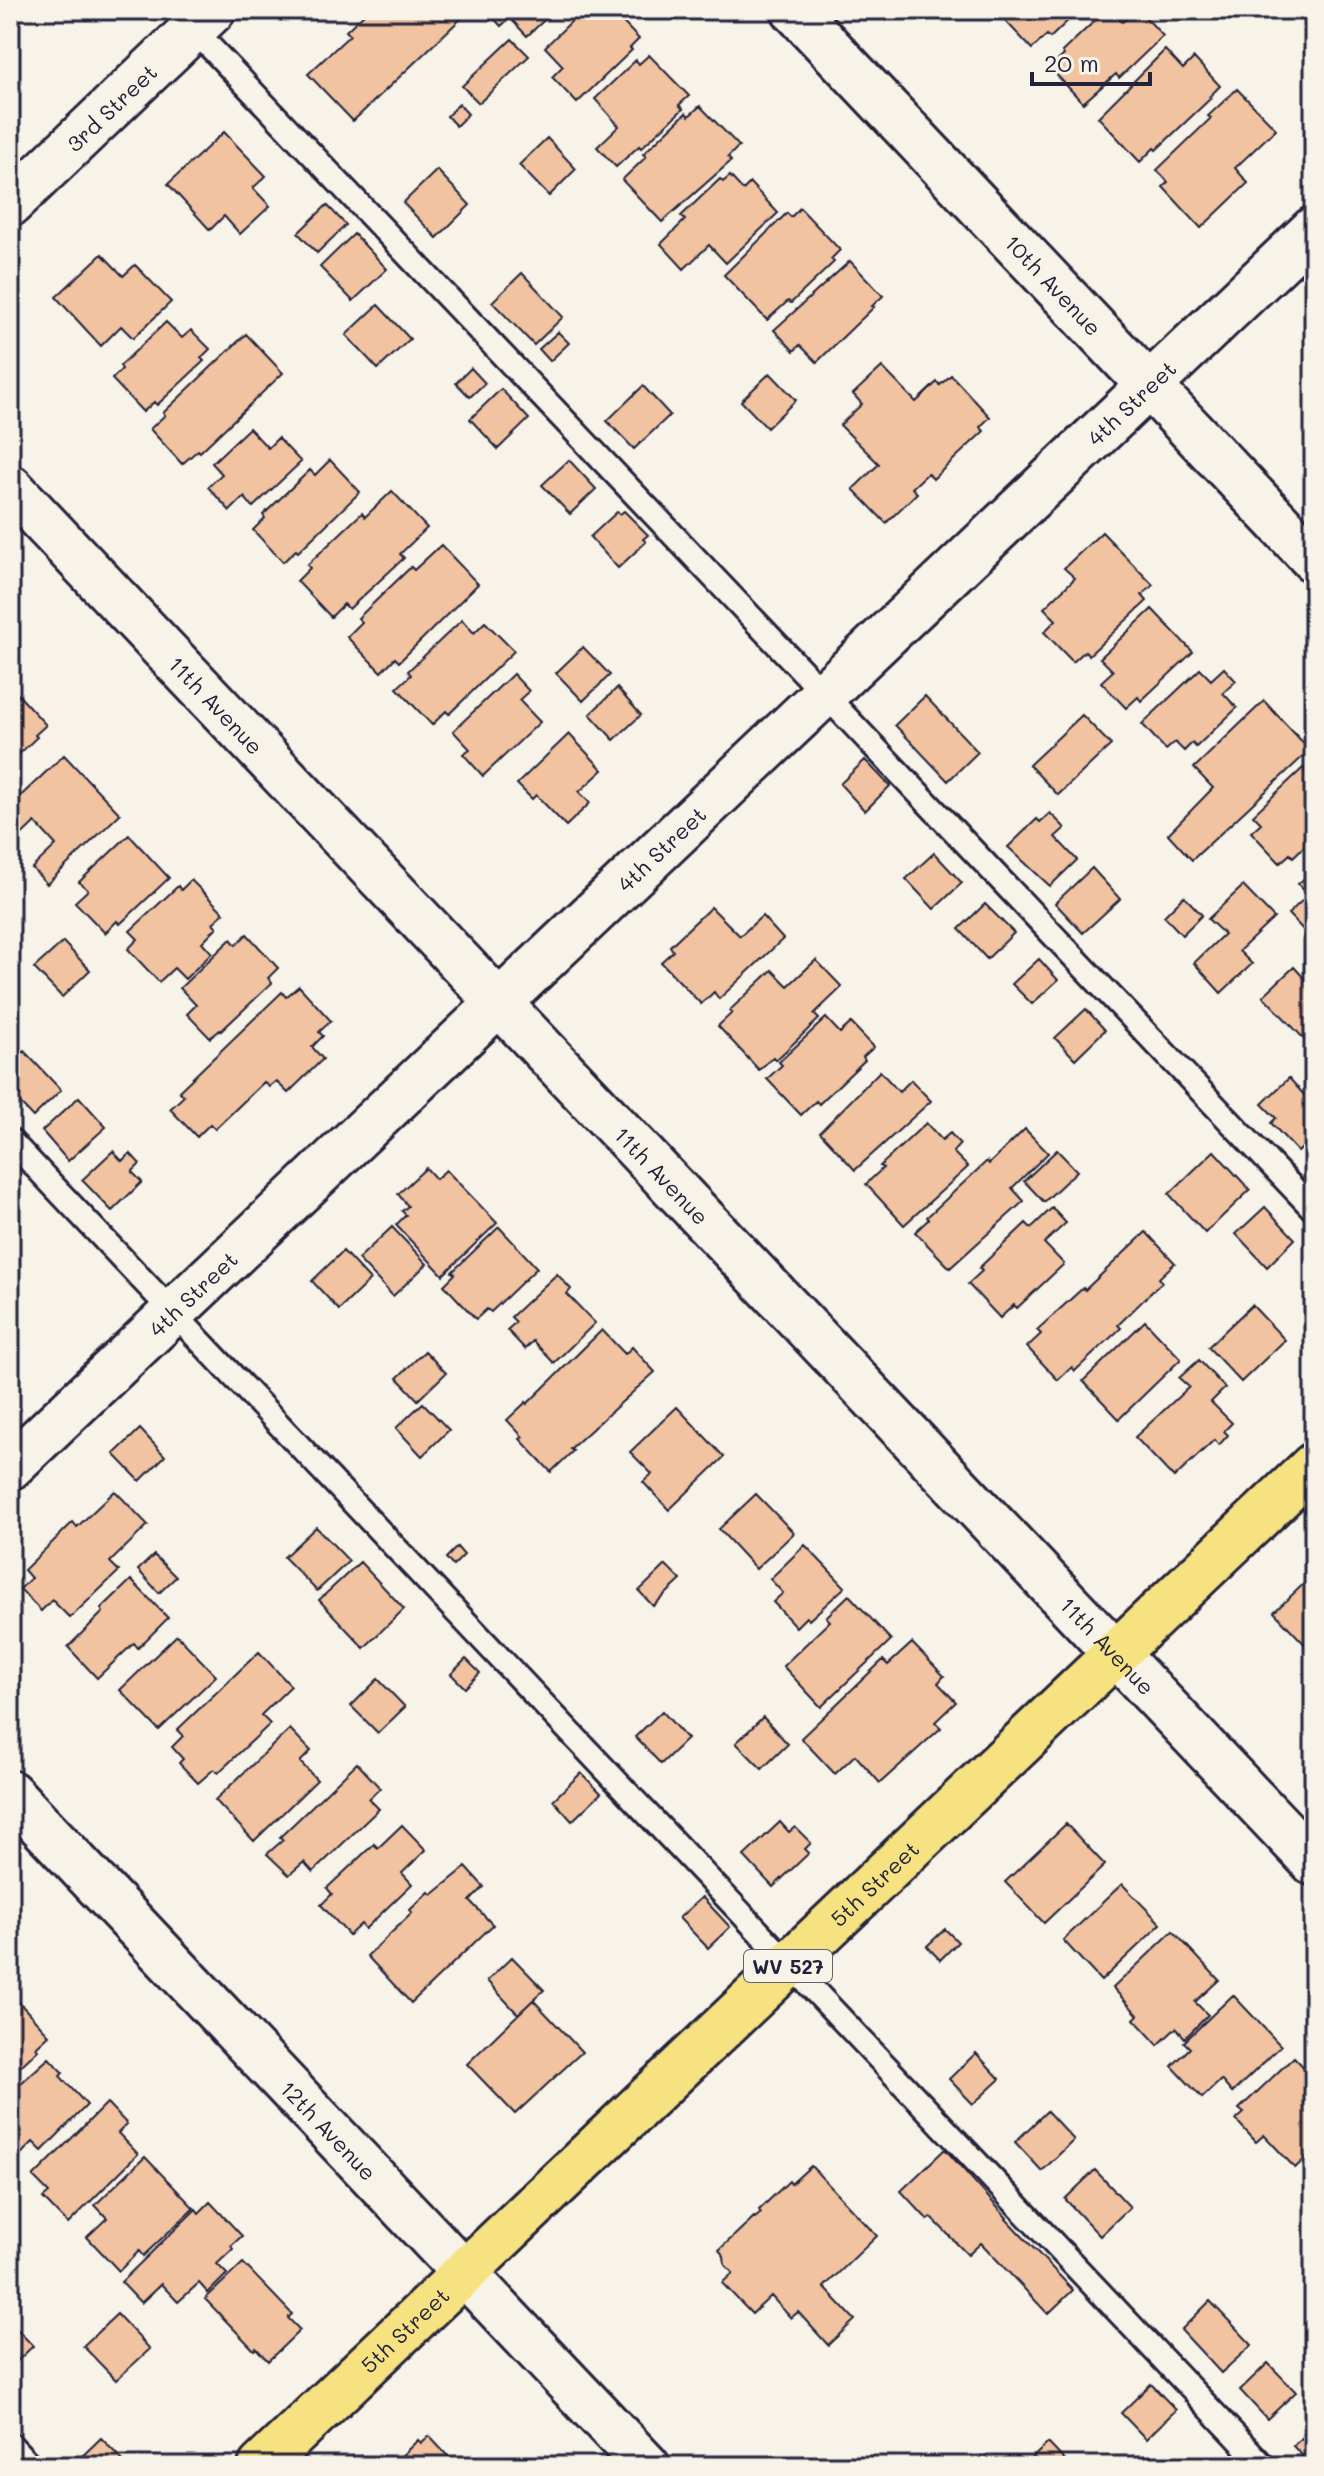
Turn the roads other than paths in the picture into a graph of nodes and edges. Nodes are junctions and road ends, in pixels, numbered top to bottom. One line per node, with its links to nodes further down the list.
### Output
1 (794, 10): 5 (street, 10th Avenue)
2 (194, 16): 3 (street, 3rd Street); 8 (lane)
3 (10, 204)
4 (1314, 229): 5 (street, 4th Street)
5 (1149, 386): 7 (street, 10th Avenue); 8 (street, 4th Street)
6 (10, 487): 9 (street, 11th Avenue)
7 (1314, 560)
8 (825, 694): 9 (street, 4th Street); 11 (lane)
9 (499, 1004): 12 (street, 4th Street); 15 (street, 11th Avenue)
10 (10, 1140): 12 (lane)
11 (1314, 1210)
12 (173, 1311): 14 (street, 4th Street); 18 (lane)
13 (1314, 1465): 15 (main road, 5th Street / WV 527)
14 (10, 1467)
15 (1114, 1654): 17 (street, 11th Avenue); 18 (main road, 5th Street / WV 527)
16 (10, 1793): 19 (street, 12th Avenue)
17 (1314, 1863)
18 (789, 1965): 19 (main road, 5th Street / WV 527); 24 (lane)
19 (464, 2273): 22 (main road, 5th Street / WV 527); 23 (street, 12th Avenue)
20 (10, 2444): 21 (lane)
21 (31, 2466)
22 (261, 2466)
23 (647, 2466)
24 (1264, 2466)

